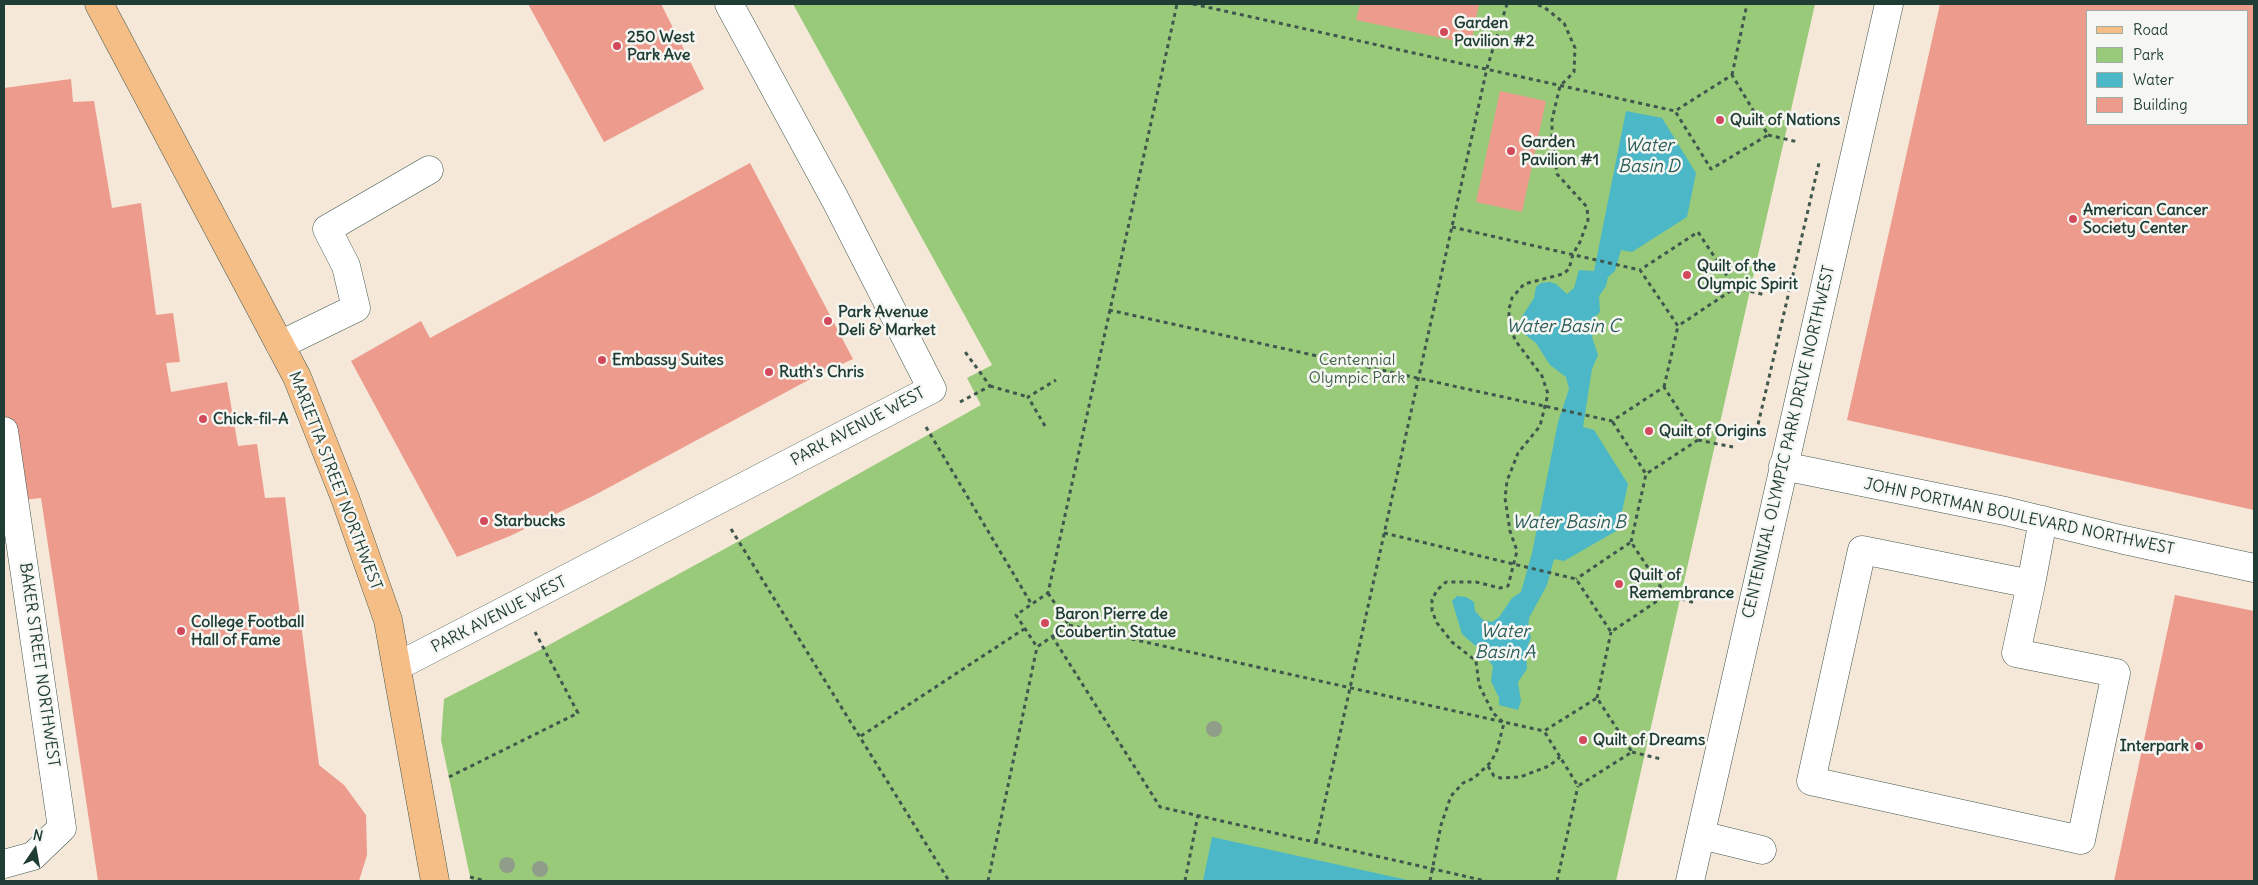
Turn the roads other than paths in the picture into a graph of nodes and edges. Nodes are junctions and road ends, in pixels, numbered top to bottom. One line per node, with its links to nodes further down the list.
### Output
1 (99, 4): 5 (main road, MARIETTA STREET NORTHWEST)
2 (729, 4): 11 (street, PARK AVENUE WEST)
3 (1890, 4): 7 (street, CENTENNIAL OLYMPIC PARK DRIVE NORTHWEST)
4 (429, 170): 5 (street)
5 (280, 345): 11 (main road, MARIETTA STREET NORTHWEST)
6 (4, 431): 14 (street, BAKER STREET NORTHWEST)
7 (1783, 466): 8 (street, JOHN PORTMAN BOULEVARD NORTHWEST); 12 (street, CENTENNIAL OLYMPIC PARK DRIVE NORTHWEST)
8 (2043, 520): 9 (street, JOHN PORTMAN BOULEVARD NORTHWEST); 10 (street)
9 (2254, 568)
10 (2031, 584): 10 (street)
11 (398, 666): 15 (main road, MARIETTA STREET NORTHWEST)
12 (1701, 836): 13 (street); 16 (street, CENTENNIAL OLYMPIC PARK DRIVE NORTHWEST)
13 (1762, 850)
14 (4, 864)
15 (435, 881)
16 (1690, 881)

